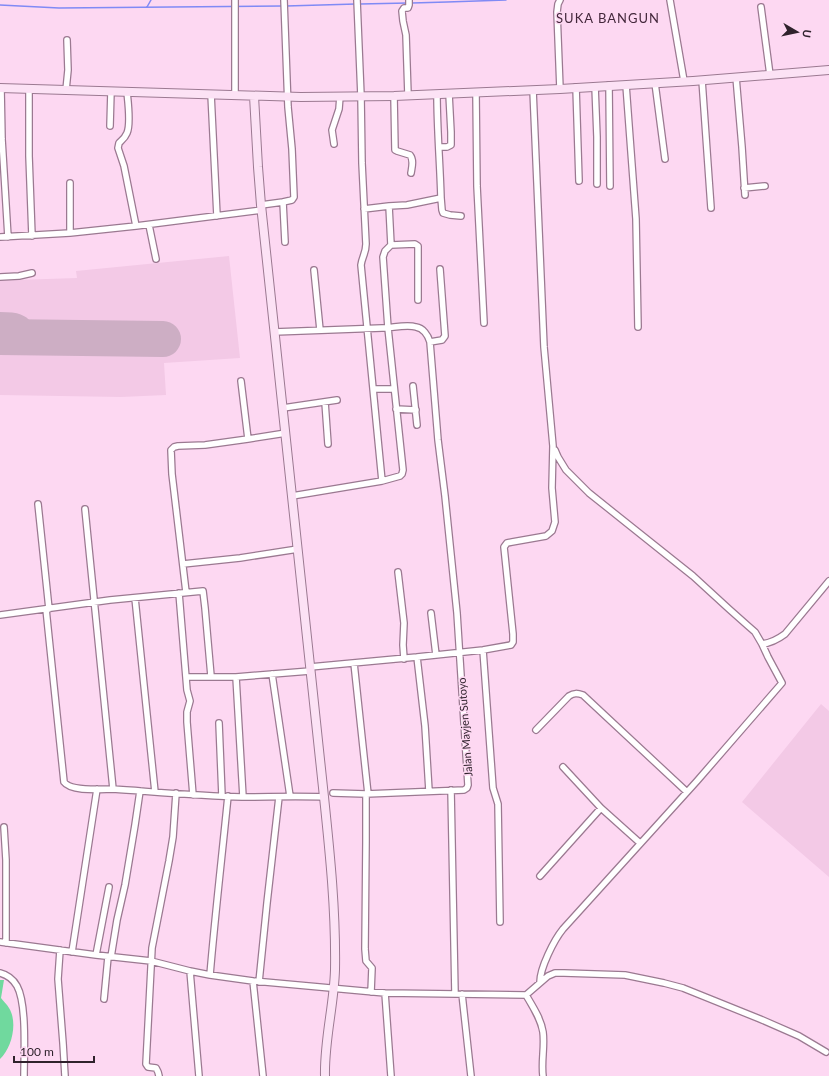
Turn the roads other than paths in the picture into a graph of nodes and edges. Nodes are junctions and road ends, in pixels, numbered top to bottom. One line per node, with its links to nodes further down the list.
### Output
1 (670, 0): 13 (street)
2 (357, 2): 34 (street)
3 (409, 2): 31 (street)
4 (559, 2): 21 (street)
5 (235, 4): 30 (street)
6 (284, 4): 36 (street)
7 (761, 7): 10 (street)
8 (68, 40): 22 (street)
9 (829, 70): 10 (street)
10 (770, 75): 11 (street)
11 (736, 77): 12 (street); 47 (street)
12 (702, 80): 13 (street); 53 (street)
13 (684, 81): 14 (street)
14 (655, 83): 15 (street); 40 (street)
15 (626, 84): 16 (street); 72 (street)
16 (609, 85): 17 (street); 45 (street)
17 (595, 86): 18 (street); 44 (street)
18 (576, 87): 21 (street); 42 (street)
19 (1, 88): 20 (street); 62 (street)
20 (29, 89): 22 (street); 60 (street)
21 (560, 89): 23 (street)
22 (66, 90): 24 (street)
23 (533, 90): 26 (street); 91 (street)
24 (111, 91): 25 (street); 37 (street)
25 (128, 92): 27 (street); 58 (street)
26 (476, 93): 29 (street); 71 (street)
27 (211, 94): 30 (street); 55 (street)
28 (437, 94): 29 (street); 31 (street); 39 (street)
29 (449, 94): 39 (street)
30 (235, 95): 32 (street)
31 (408, 95): 35 (street)
32 (254, 96): 36 (street); 52 (street)
33 (340, 96): 34 (street); 36 (street); 38 (street)
34 (361, 96): 35 (street); 54 (street)
35 (394, 96): 41 (street)
36 (287, 97): 50 (street)
37 (110, 126)
38 (334, 144)
39 (439, 147): 49 (street)
40 (665, 160)
41 (411, 173)
42 (579, 181)
43 (70, 183): 59 (street)
44 (597, 184)
45 (610, 186)
46 (765, 186): 47 (street)
47 (744, 188): 48 (street)
48 (744, 195)
49 (441, 198): 51 (street); 56 (street)
50 (283, 202): 52 (street); 63 (street)
51 (389, 206): 54 (street); 64 (street)
52 (262, 207): 55 (street); 76 (street)
53 (711, 208)
54 (364, 209): 74 (street)
55 (217, 216): 57 (street)
56 (461, 216)
57 (149, 225): 58 (street); 65 (street)
58 (136, 226): 59 (street)
59 (70, 233): 60 (street)
60 (32, 236): 62 (street)
61 (0, 237): 62 (street)
62 (8, 237)
63 (285, 242)
64 (392, 245): 70 (street); 73 (street)
65 (156, 259)
66 (314, 270): 75 (street)
67 (440, 270): 77 (street)
68 (32, 274): 69 (street)
69 (0, 277)
70 (418, 300)
71 (484, 323)
72 (638, 327)
73 (388, 328): 74 (street); 77 (street); 81 (street)
74 (367, 329): 75 (street); 80 (street)
75 (320, 330): 76 (street)
76 (274, 332): 84 (street)
77 (430, 342): 109 (street)
78 (241, 381): 89 (street)
79 (413, 386): 86 (street)
80 (373, 389): 81 (street); 92 (street)
81 (394, 389): 85 (street)
82 (337, 400): 83 (street)
83 (325, 402): 84 (street); 90 (street)
84 (283, 408): 88 (street)
85 (396, 409): 86 (street); 92 (street)
86 (416, 410): 87 (street)
87 (417, 424)
88 (286, 433): 89 (street); 93 (street)
89 (248, 439): 97 (street)
90 (328, 444)
91 (553, 446): 107 (street); 108 (street)
92 (382, 481): 93 (street)
93 (292, 496): 96 (street)
94 (38, 504): 104 (street)
95 (85, 509): 103 (street)
96 (298, 549): 97 (street); 114 (street)
97 (183, 564): 100 (street)
98 (398, 572): 112 (street)
99 (829, 581): 107 (street)
100 (186, 588): 101 (street); 116 (street)
101 (179, 593): 102 (street); 118 (street)
102 (135, 598): 103 (street); 126 (street)
103 (94, 602): 104 (street); 123 (street)
104 (48, 605): 106 (street); 122 (street, Jalan Mayjen Sutoyo)
105 (431, 613): 110 (street)
106 (0, 615)
107 (762, 644): 128 (street)
108 (483, 650): 109 (street); 142 (street)
109 (459, 652): 110 (street); 124 (street, Jalan Mayjen Sutoyo)
110 (436, 655): 111 (street)
111 (417, 657): 112 (street); 127 (street)
112 (404, 659): 113 (street)
113 (354, 663): 114 (street); 131 (street)
114 (310, 669): 115 (street); 130 (street)
115 (272, 674): 117 (street); 134 (street)
116 (211, 676): 117 (street); 118 (street)
117 (236, 676): 135 (street)
118 (186, 677): 132 (street)
119 (219, 723): 133 (street)
120 (536, 730): 128 (street)
121 (563, 767): 137 (street)
122 (97, 789): 123 (street, Jalan Mayjen Sutoyo); 145 (street)
123 (113, 789): 125 (street, Jalan Mayjen Sutoyo)
124 (451, 790): 127 (street, Jalan Mayjen Sutoyo); 157 (street)
125 (140, 791): 126 (street, Jalan Mayjen Sutoyo); 147 (street)
126 (155, 792): 129 (street, Jalan Mayjen Sutoyo)
127 (429, 792): 131 (street, Jalan Mayjen Sutoyo)
128 (687, 792): 139 (street)
129 (176, 793): 132 (street, Jalan Mayjen Sutoyo); 148 (street)
130 (329, 794): 131 (street, Jalan Mayjen Sutoyo); 134 (street, Jalan Mayjen Sutoyo); 154 (street)
131 (367, 794): 155 (street)
132 (193, 795): 133 (street, Jalan Mayjen Sutoyo)
133 (225, 796): 135 (street, Jalan Mayjen Sutoyo); 151 (street)
134 (290, 796): 136 (street, Jalan Mayjen Sutoyo)
135 (243, 797): 136 (street, Jalan Mayjen Sutoyo)
136 (279, 797): 152 (street)
137 (601, 808): 139 (street); 140 (street)
138 (4, 827): 143 (street)
139 (640, 843): 153 (street)
140 (540, 876)
141 (109, 887): 146 (street)
142 (500, 922)
143 (3, 942): 144 (street)
144 (60, 950): 145 (street); 163 (street)
145 (72, 952): 146 (street)
146 (96, 956): 147 (street)
147 (110, 957): 148 (street); 160 (street)
148 (150, 961): 149 (street); 164 (street)
149 (190, 971): 151 (street); 165 (street)
150 (0, 973): 162 (street)
151 (210, 975): 152 (street)
152 (256, 982): 154 (street); 166 (street)
153 (540, 982): 159 (street); 161 (street)
154 (334, 988): 155 (street); 167 (street)
155 (371, 992): 156 (street)
156 (385, 993): 157 (street); 168 (street)
157 (455, 994): 158 (street)
158 (462, 994): 159 (street); 169 (street)
159 (526, 995): 170 (street)
160 (104, 1000)
161 (826, 1052)
162 (24, 1076)
163 (65, 1076)
164 (159, 1076)
165 (199, 1076)
166 (263, 1076)
167 (325, 1076)
168 (391, 1076)
169 (471, 1076)
170 (542, 1076)

